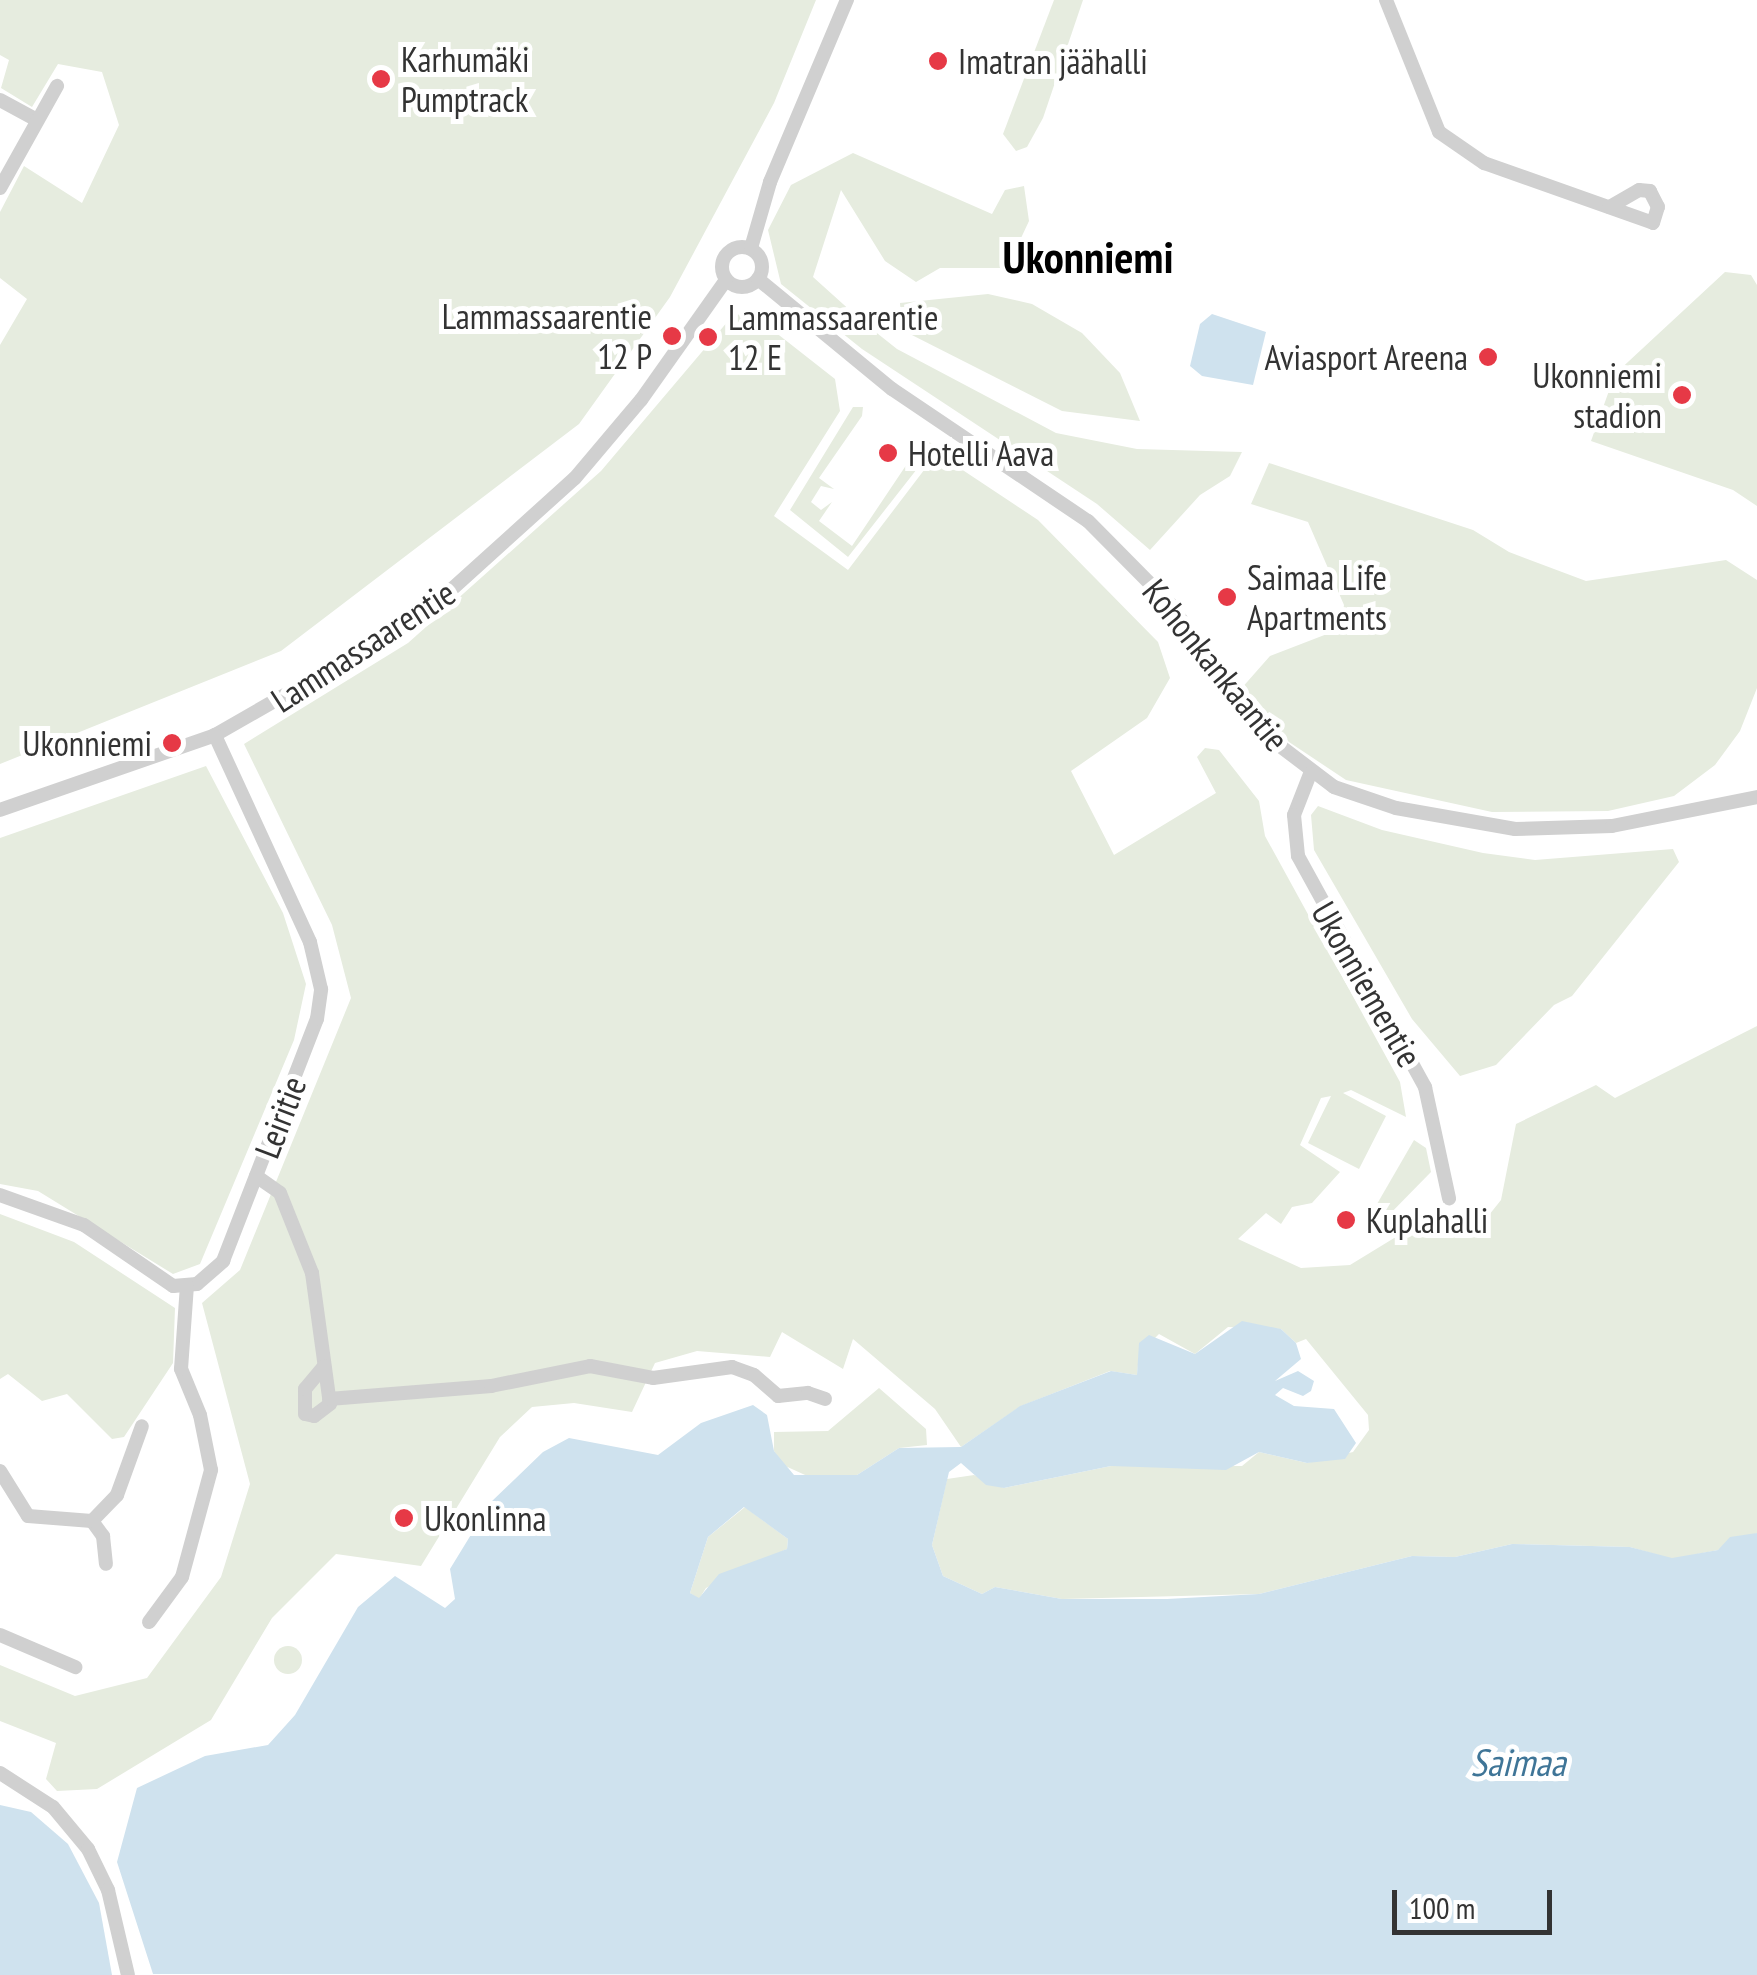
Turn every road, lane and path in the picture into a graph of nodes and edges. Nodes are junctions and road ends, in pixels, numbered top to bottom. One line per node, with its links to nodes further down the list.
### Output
1 (847, 0): 8 (street)
2 (1386, 0): 7 (street)
3 (57, 86): 5 (street)
4 (0, 100): 5 (street)
5 (36, 120): 6 (street)
6 (0, 188)
7 (1610, 207)
8 (751, 248): 9 (street); 10 (street)
9 (758, 279): 10 (street); 12 (street, Kohonkankaantie)
10 (726, 280): 11 (street, Lammassaarentie)
11 (214, 735): 14 (street, Lammassaarentie); 15 (street, Leiritie)
12 (1310, 774): 13 (street, Kohonkankaantie); 17 (street, Ukonniementie)
13 (1757, 797)
14 (0, 810)
15 (256, 1176): 18 (street, Leiritie); 19 (street)
16 (0, 1195): 18 (street)
17 (1449, 1198)
18 (187, 1286): 26 (street)
19 (324, 1366): 21 (street); 21 (street)
20 (825, 1399): 21 (street)
21 (330, 1401)
22 (142, 1426): 24 (street)
23 (0, 1471): 24 (street)
24 (92, 1521): 25 (street)
25 (106, 1564)
26 (149, 1622)
27 (0, 1636): 28 (street)
28 (74, 1668)
29 (0, 1774): 30 (street)
30 (128, 1975)

